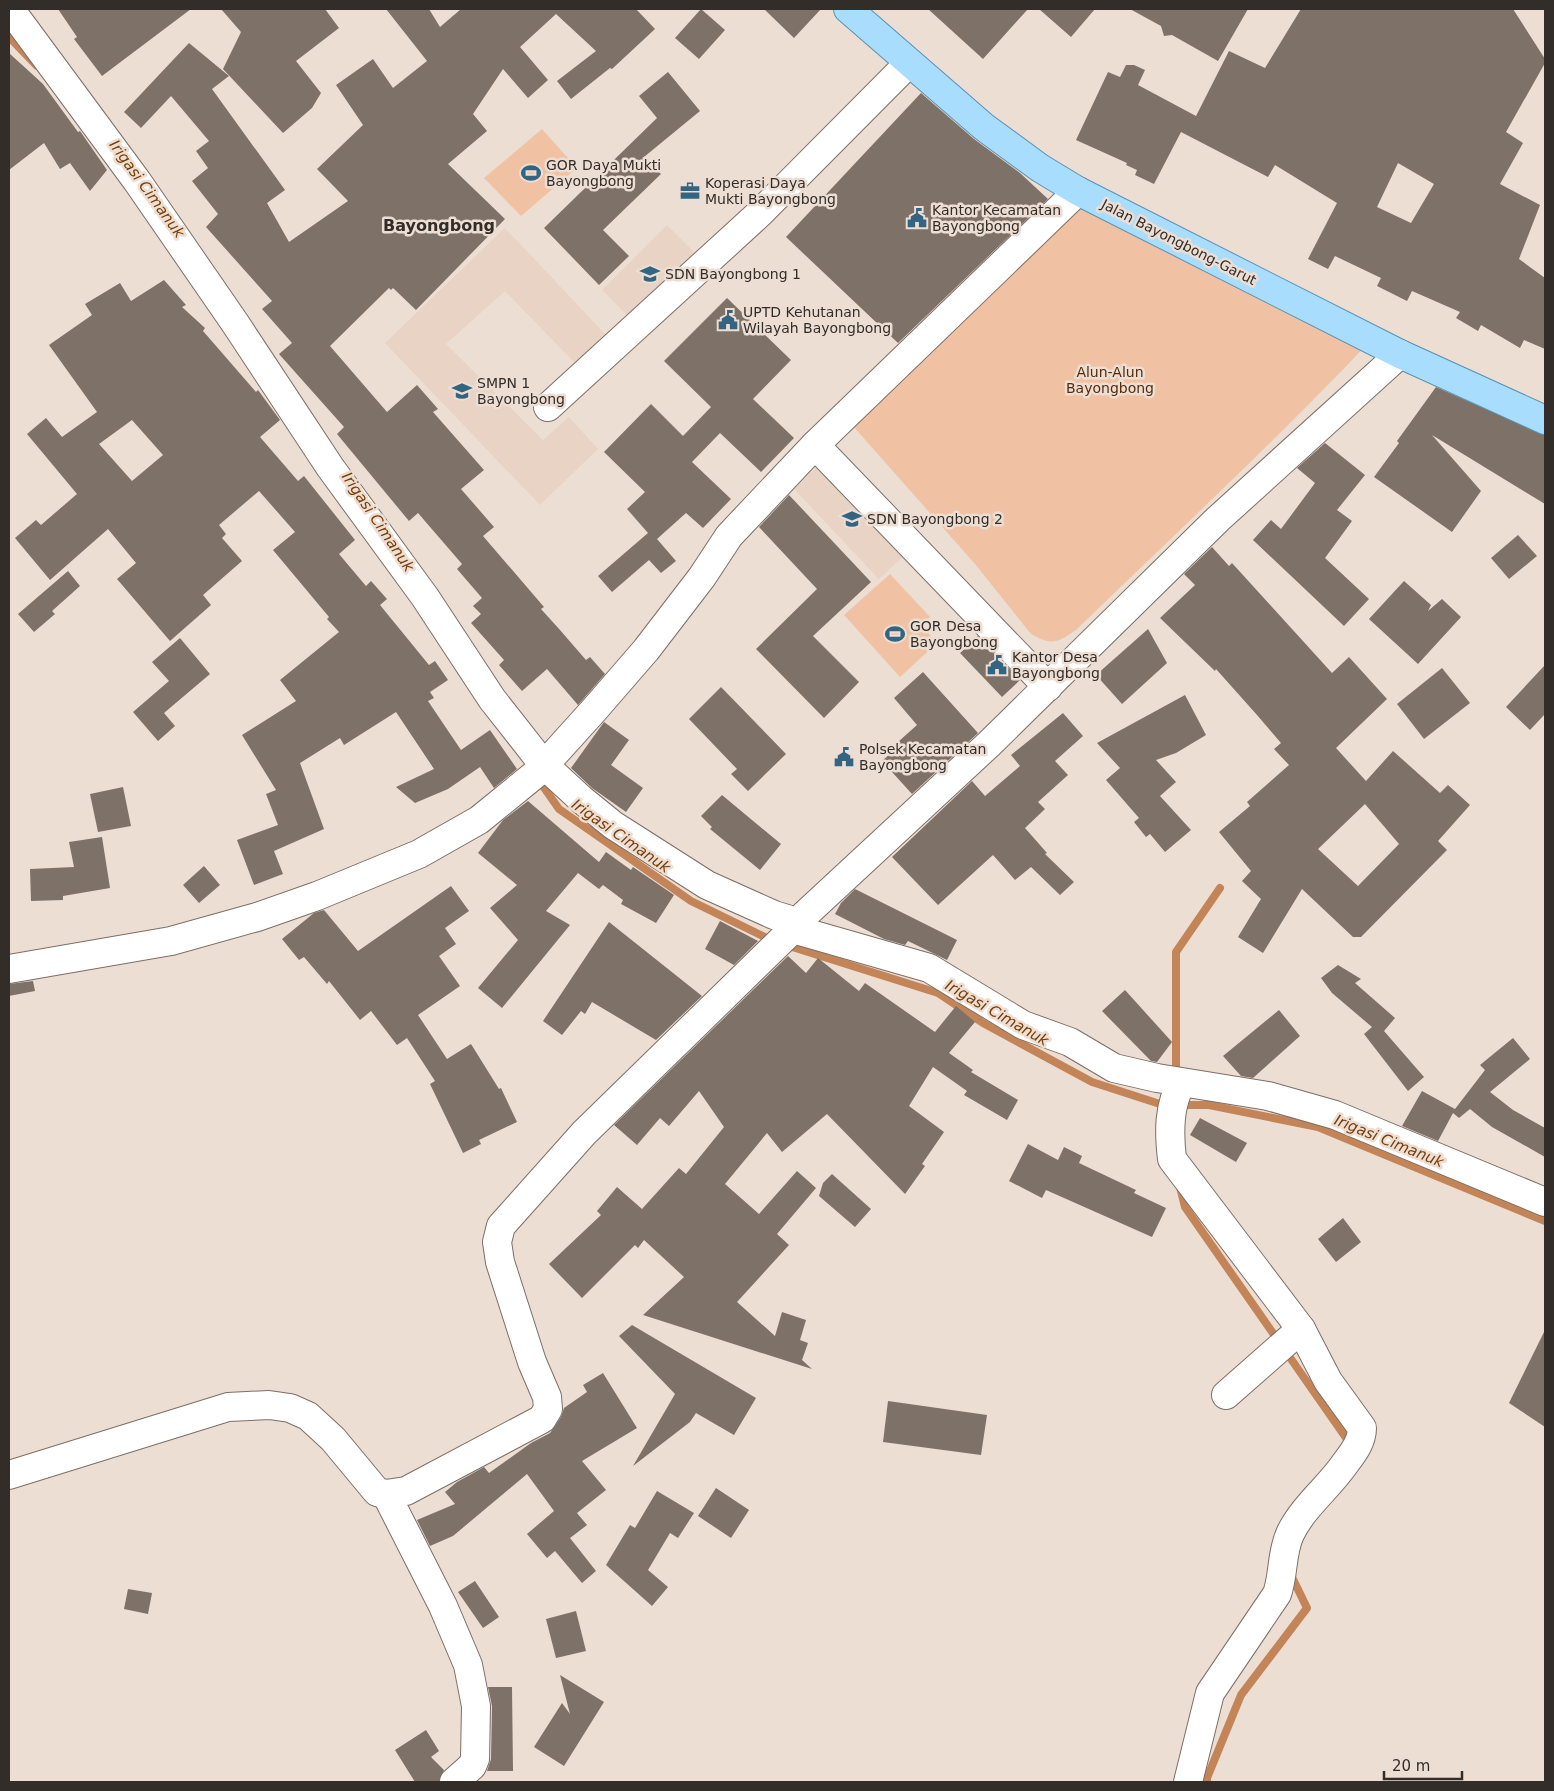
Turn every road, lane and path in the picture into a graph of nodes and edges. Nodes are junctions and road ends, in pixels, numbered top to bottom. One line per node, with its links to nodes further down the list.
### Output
1 (10, 9): 10 (street)
2 (848, 9): 3 (main road, Jalan Bayongbong-Garut)
3 (909, 63): 4 (main road, Jalan Bayongbong-Garut); 6 (street)
4 (1078, 191): 5 (main road, Jalan Bayongbong-Garut); 8 (street)
5 (1400, 354): 7 (main road, Jalan Bayongbong-Garut); 9 (street)
6 (548, 407)
7 (1545, 420)
8 (815, 445): 9 (street); 10 (street)
9 (1048, 687): 11 (street)
10 (540, 768): 11 (street); 12 (street)
11 (786, 935): 13 (street); 18 (street)
12 (9, 969)
13 (1173, 1088): 14 (street); 15 (street)
14 (1545, 1202)
15 (1301, 1329): 16 (street); 20 (street)
16 (1226, 1395)
17 (9, 1475): 18 (street)
18 (386, 1494): 19 (street)
19 (454, 1782)
20 (1188, 1782)

